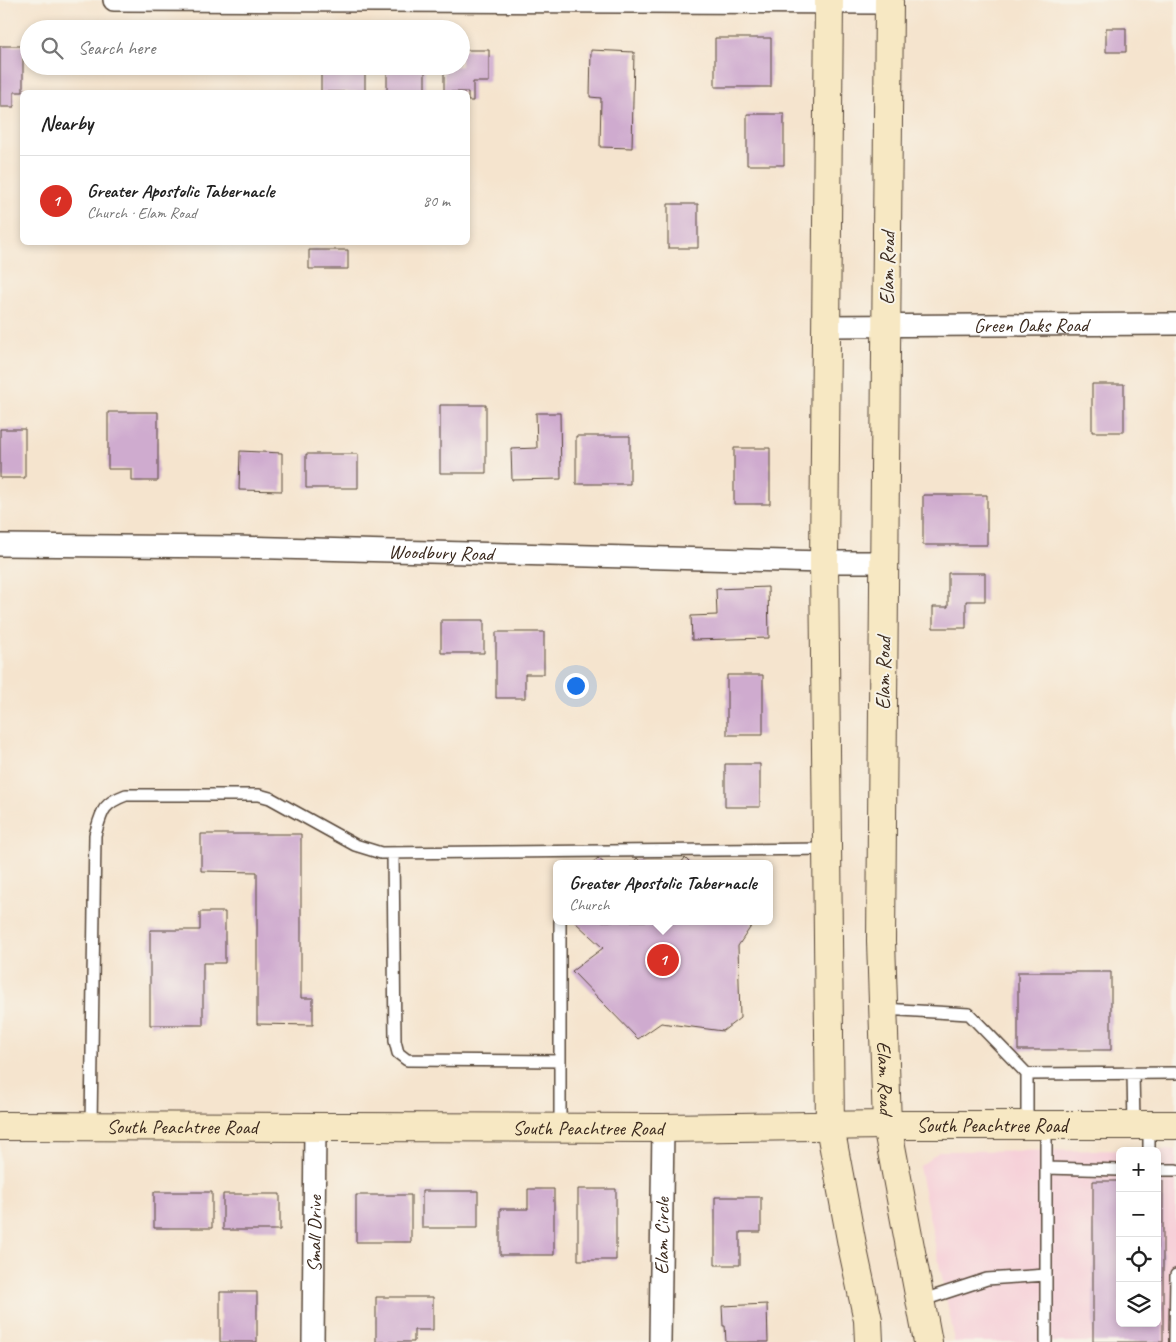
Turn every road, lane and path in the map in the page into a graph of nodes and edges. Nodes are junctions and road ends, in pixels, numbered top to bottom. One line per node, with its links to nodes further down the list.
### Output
1 (114, 0): 2 (street)
2 (829, 1): 3 (street); 6 (main road)
3 (889, 1): 5 (main road, Elam Road)
4 (1176, 324): 5 (street, Green Oaks Road)
5 (886, 325): 6 (street, Green Oaks Road); 9 (main road, Elam Road)
6 (826, 326): 8 (main road)
7 (0, 545): 8 (street, Woodbury Road)
8 (824, 562): 9 (street, Woodbury Road); 10 (main road)
9 (883, 562): 15 (main road, Elam Road)
10 (828, 849): 11 (lane); 25 (main road)
11 (560, 851): 12 (lane); 13 (lane)
12 (394, 853): 16 (lane); 24 (lane)
13 (560, 860)
14 (560, 925): 16 (lane)
15 (883, 1009): 19 (lane); 20 (main road, Elam Road)
16 (560, 1061): 27 (lane)
17 (1133, 1073): 18 (lane); 19 (lane); 29 (lane)
18 (1176, 1073)
19 (1028, 1074): 21 (lane)
20 (886, 1125): 21 (main road, South Peachtree Road); 25 (main road, South Peachtree Road); 36 (main road, Elam Road)
21 (1036, 1125): 29 (main road, South Peachtree Road); 30 (lane)
22 (1176, 1125): 29 (main road, South Peachtree Road)
23 (0, 1126): 24 (main road, South Peachtree Road)
24 (91, 1126): 26 (main road, South Peachtree Road)
25 (830, 1127): 28 (main road, South Peachtree Road); 39 (main road)
26 (315, 1128): 27 (main road, South Peachtree Road); 37 (street, Small Drive)
27 (560, 1128): 28 (main road, South Peachtree Road)
28 (663, 1128): 38 (street, Elam Circle)
29 (1144, 1134)
30 (1046, 1168): 31 (lane); 34 (lane)
31 (1116, 1170)
32 (1161, 1170): 33 (lane)
33 (1176, 1170)
34 (1046, 1275): 36 (lane); 41 (lane)
35 (1176, 1276): 42 (lane)
36 (920, 1300): 40 (main road, Elam Road)
37 (313, 1342)
38 (660, 1342)
39 (869, 1342)
40 (928, 1342)
41 (1046, 1342)
42 (1175, 1342)

